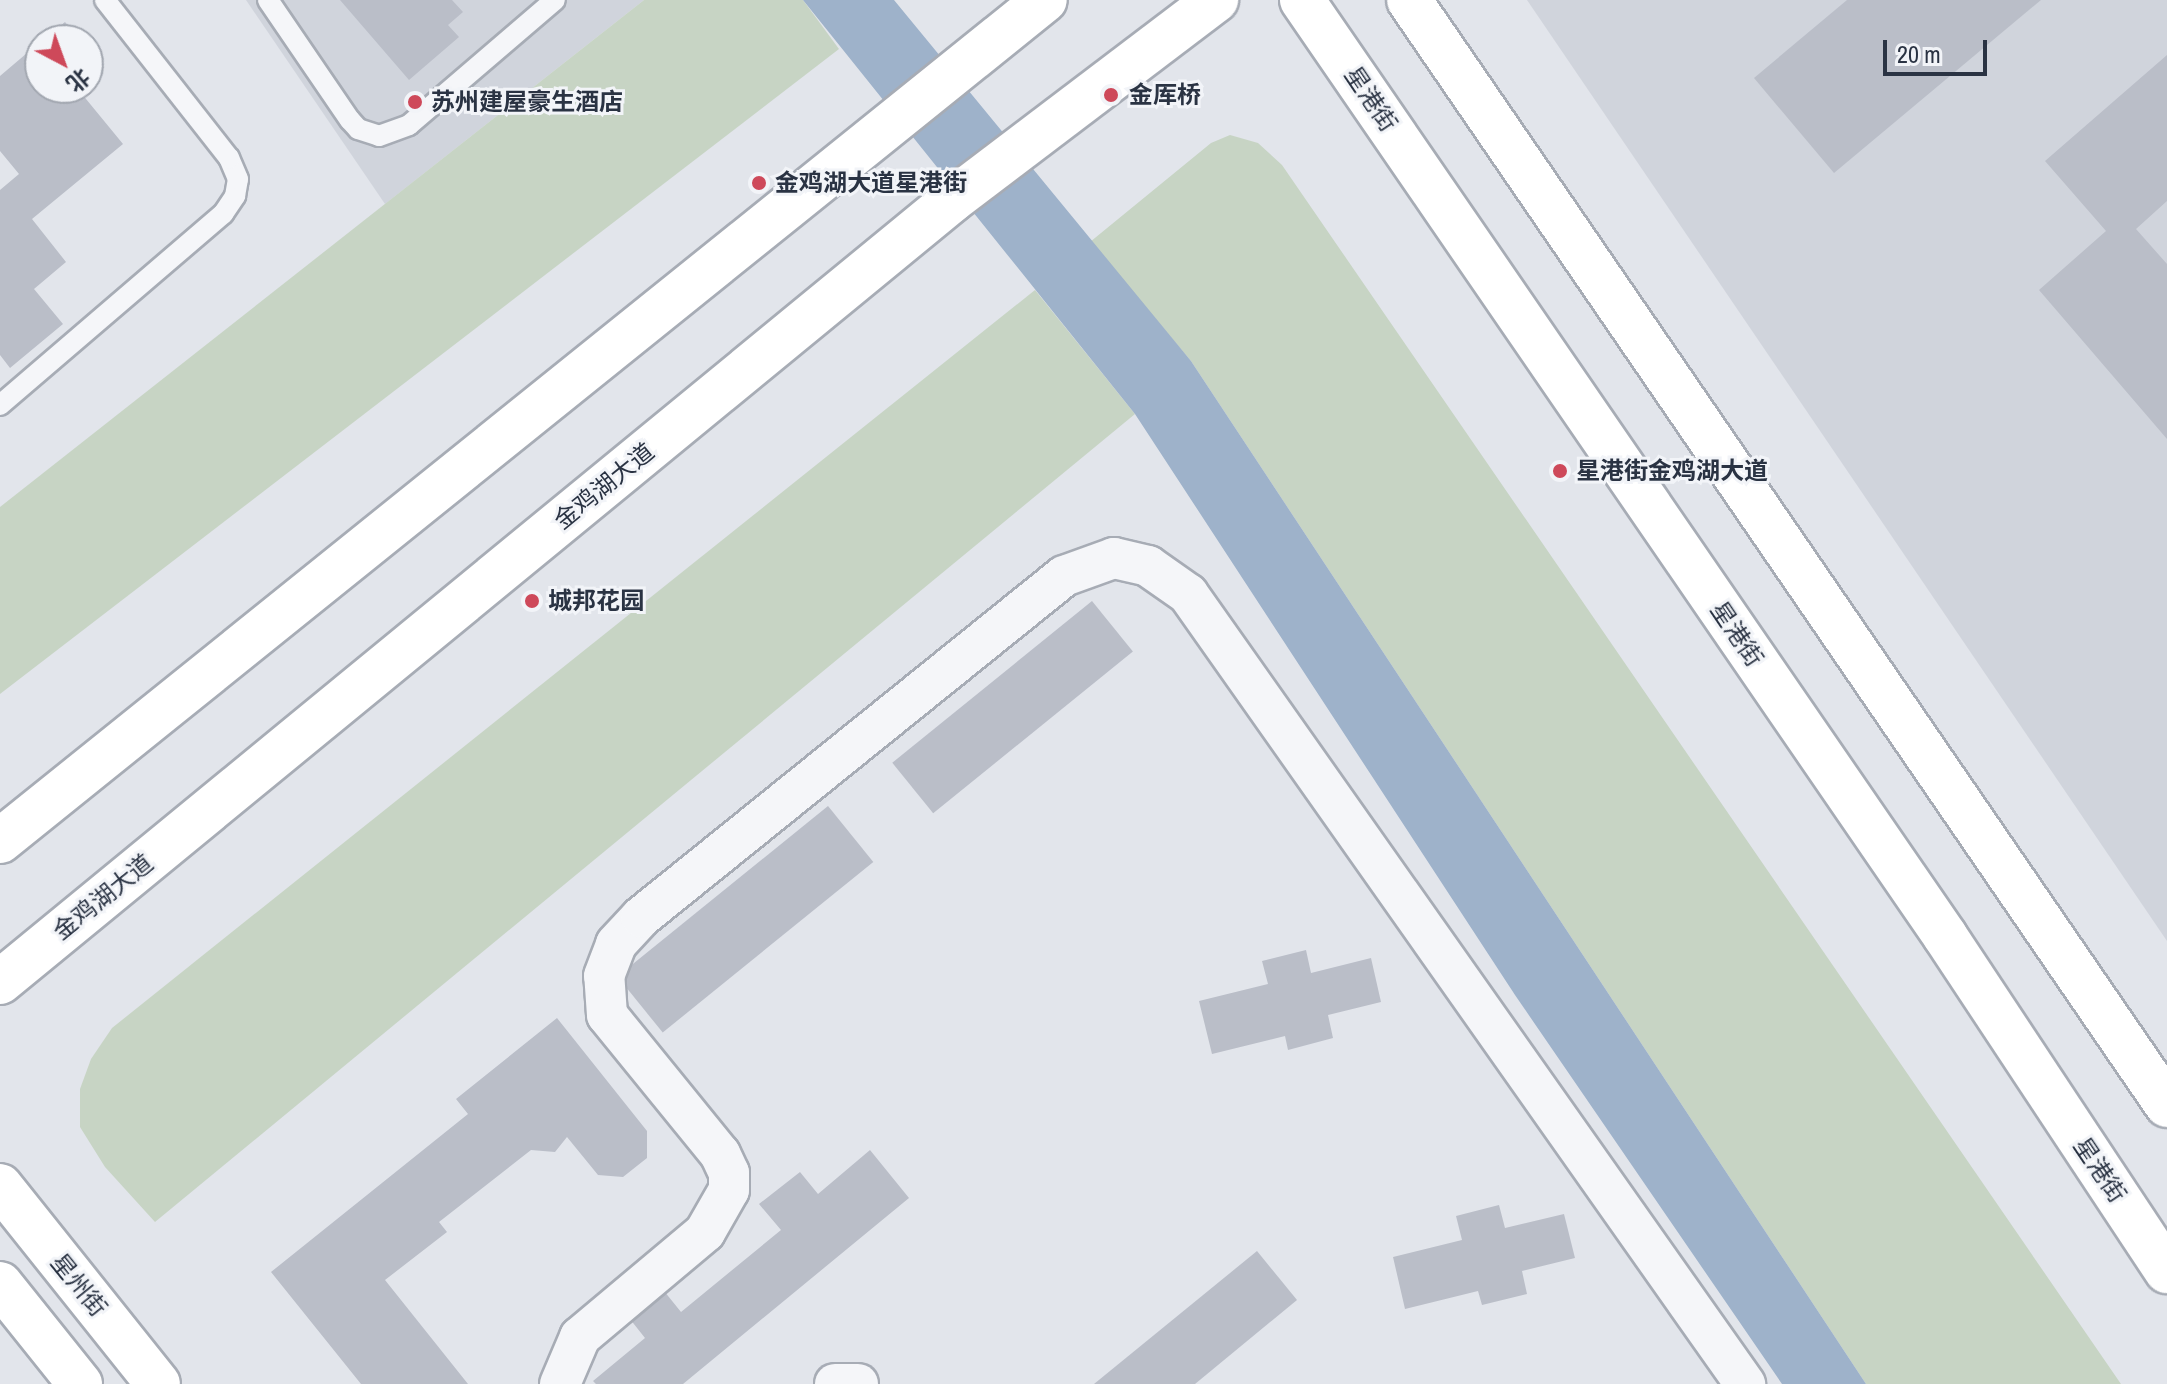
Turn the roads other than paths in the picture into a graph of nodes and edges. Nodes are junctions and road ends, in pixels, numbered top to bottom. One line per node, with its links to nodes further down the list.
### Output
1 (105, 0): 8 (lane)
2 (268, 0): 3 (lane)
3 (555, 0)
4 (1045, 0): 9 (main road)
5 (1216, 0): 10 (main road, 金鸡湖大道)
6 (1302, 0): 13 (main road, 星港街)
7 (1409, 0): 11 (main road)
8 (0, 405)
9 (0, 841)
10 (0, 982)
11 (2167, 1105)
12 (0, 1186): 16 (main road, 星州街)
13 (2167, 1271)
14 (0, 1284): 15 (main road)
15 (80, 1384)
16 (158, 1384)
17 (560, 1384): 20 (street)
18 (835, 1384): 19 (street)
19 (858, 1384)
20 (1745, 1384)

